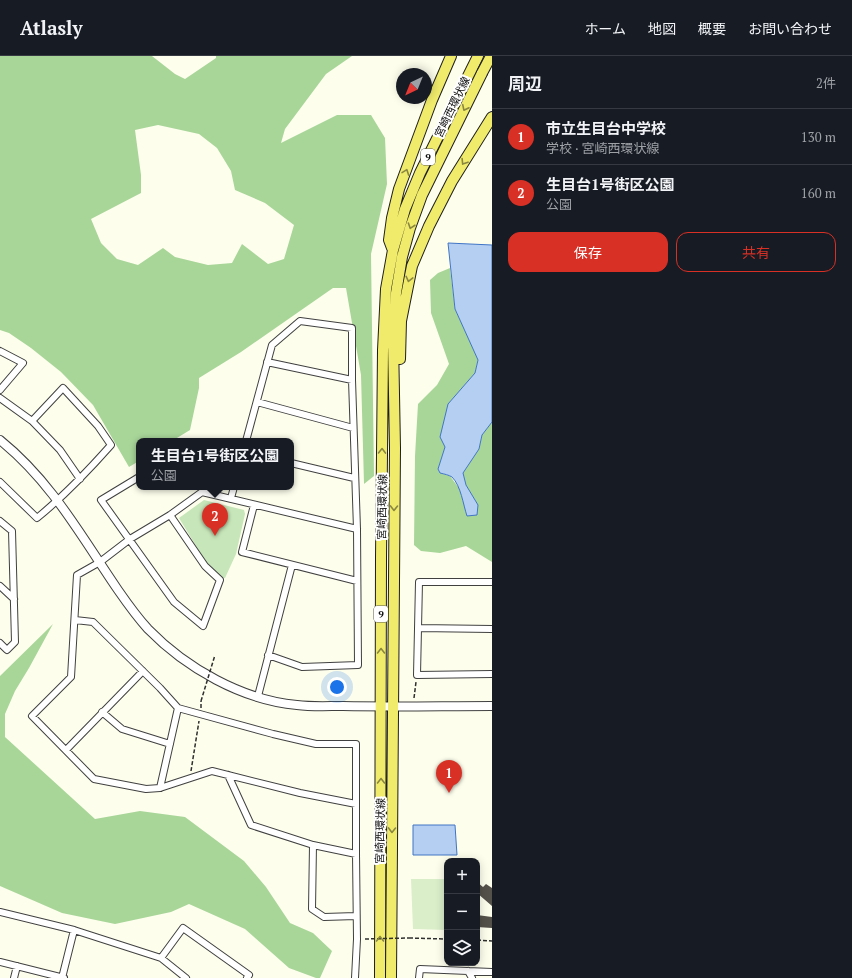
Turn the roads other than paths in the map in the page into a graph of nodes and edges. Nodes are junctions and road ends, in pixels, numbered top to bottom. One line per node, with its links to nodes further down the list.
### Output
1 (451, 56): 6 (main road, one-way to 1)
2 (479, 56): 4 (street); 6 (main road, 宮崎西環状線 / 9)
3 (490, 56): 17 (main road, 宮崎西環状線 / 9, one-way to 17, bridge)
4 (492, 62)
5 (492, 117): 17 (main road, one-way to 17)
6 (393, 250): 46 (main road, 宮崎西環状線 / 9, one-way to 6)
7 (0, 351): 10 (street)
8 (267, 362): 9 (street); 9 (street); 12 (street)
9 (352, 380): 14 (street)
10 (0, 390)
11 (0, 398): 13 (street)
12 (257, 402): 14 (street); 15 (street)
13 (32, 421): 20 (street); 20 (street)
14 (353, 428): 19 (street)
15 (247, 438)
16 (0, 441): 25 (street)
17 (395, 448): 47 (main road, 宮崎西環状線 / 9, one-way to 47)
18 (294, 464): 19 (street)
19 (354, 478): 29 (street)
20 (80, 479): 25 (street)
21 (136, 479): 30 (street)
22 (0, 482): 25 (street)
23 (233, 490): 24 (street)
24 (231, 498): 26 (street); 27 (street)
25 (58, 500): 31 (street)
26 (254, 505): 29 (street); 32 (street)
27 (170, 515): 30 (street); 30 (street)
28 (0, 521): 36 (street)
29 (357, 529): 33 (street)
30 (130, 539): 31 (street)
31 (100, 562): 37 (street); 44 (street)
32 (292, 565): 33 (street); 41 (street)
33 (357, 581): 41 (street)
34 (492, 582): 38 (street)
35 (0, 586): 36 (street)
36 (14, 599): 40 (street)
37 (75, 620): 42 (street); 51 (street)
38 (418, 628): 39 (street); 43 (street)
39 (492, 629)
40 (0, 643)
41 (268, 655): 44 (street)
42 (143, 671): 48 (street); 49 (street)
43 (492, 674)
44 (258, 696): 46 (street)
45 (492, 706): 47 (street)
46 (381, 707): 47 (street); 70 (main road, 宮崎西環状線 / 9, one-way to 46)
47 (393, 707): 71 (main road, 宮崎西環状線 / 9, one-way to 71)
48 (178, 708): 50 (street); 54 (street)
49 (102, 712): 50 (street); 51 (street)
50 (170, 744): 53 (street)
51 (66, 750): 53 (street)
52 (228, 775): 53 (street); 54 (street); 55 (street)
53 (160, 788)
54 (356, 804): 56 (street)
55 (313, 845): 56 (street); 58 (street)
56 (356, 854): 58 (street)
57 (0, 912): 59 (street)
58 (356, 916): 69 (street)
59 (74, 930): 60 (street); 66 (street)
60 (161, 958): 67 (street); 68 (street)
61 (0, 962): 62 (street)
62 (16, 966): 65 (street); 66 (street)
63 (468, 971): 64 (street); 72 (street); 73 (street)
64 (492, 972)
65 (14, 978)
66 (63, 978)
67 (186, 978)
68 (247, 978)
69 (355, 978)
70 (380, 978)
71 (390, 978)
72 (419, 978)
73 (472, 978)

